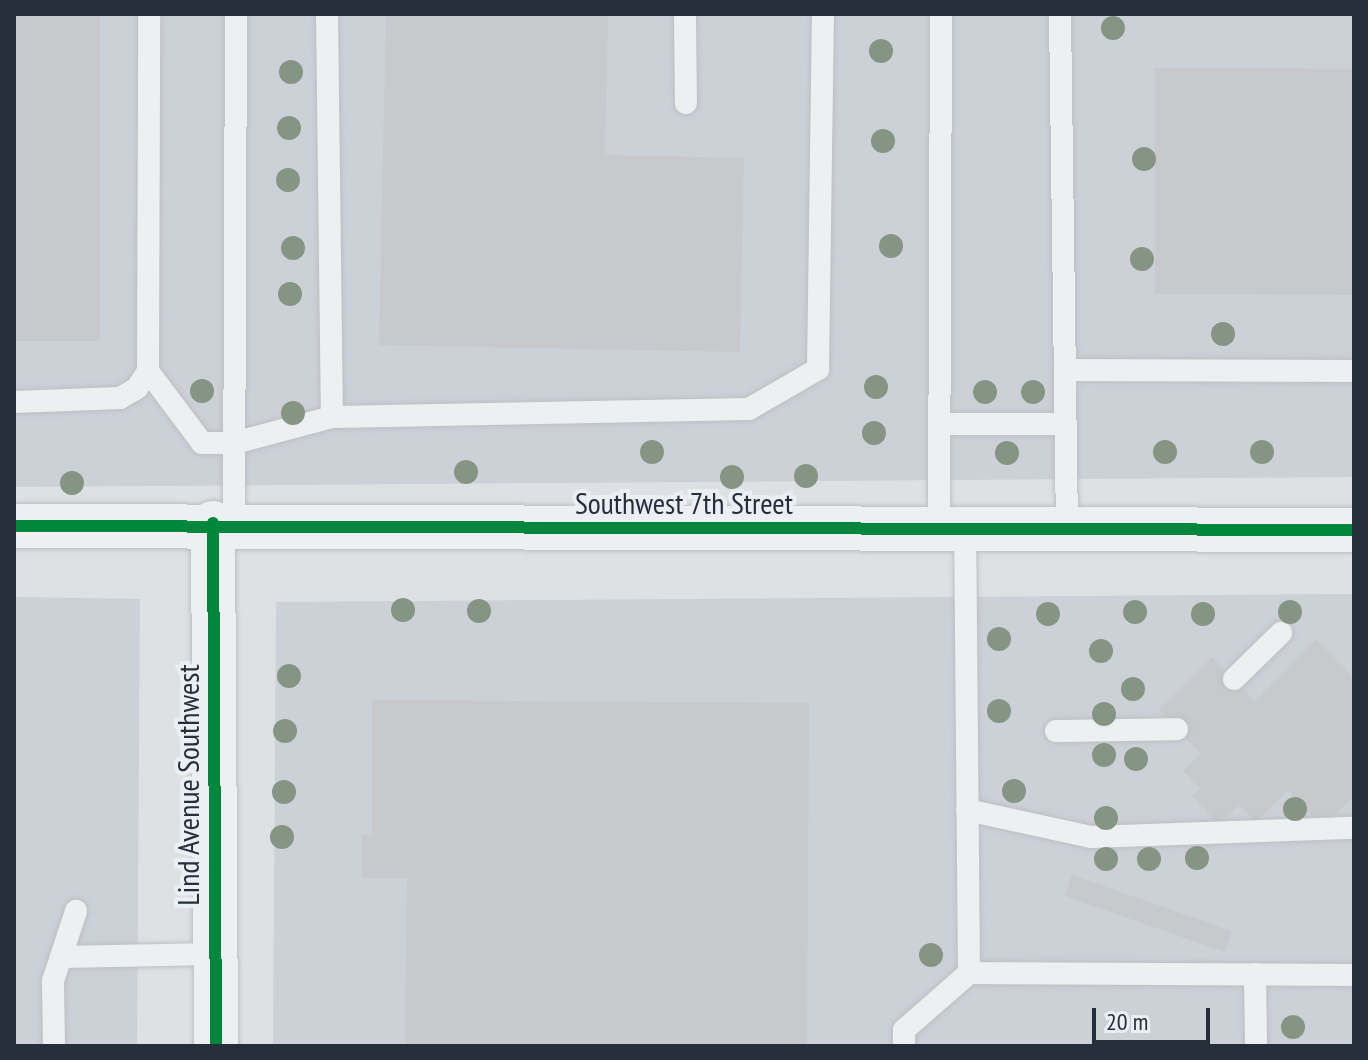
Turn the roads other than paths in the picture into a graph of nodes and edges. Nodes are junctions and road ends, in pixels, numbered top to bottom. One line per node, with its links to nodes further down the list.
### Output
1 (149, 14): 10 (lane)
2 (236, 14): 16 (lane)
3 (327, 14): 13 (lane)
4 (685, 14): 8 (lane)
5 (823, 14): 13 (lane)
6 (941, 14): 14 (lane)
7 (1060, 14): 9 (lane)
8 (686, 103)
9 (1065, 370): 11 (lane); 15 (lane)
10 (148, 371): 12 (lane); 16 (lane)
11 (1354, 371)
12 (14, 402)
13 (332, 417): 16 (lane)
14 (939, 424): 15 (lane); 19 (lane)
15 (1066, 424): 20 (lane)
16 (234, 443): 17 (lane)
17 (223, 524): 18 (street, Southwest 7th Street); 19 (street, Southwest 7th Street); 29 (street, Lind Avenue Southwest)
18 (14, 526)
19 (952, 530): 20 (street, Southwest 7th Street); 26 (lane)
20 (1067, 530): 21 (street, Southwest 7th Street)
21 (1354, 530)
22 (1281, 633): 23 (lane)
23 (1234, 679)
24 (1177, 729): 25 (lane)
25 (1056, 731)
26 (967, 810): 27 (lane); 31 (lane)
27 (1354, 828)
28 (76, 911): 30 (lane)
29 (215, 954): 30 (lane); 35 (street, Lind Avenue Southwest)
30 (61, 957): 34 (lane)
31 (969, 973): 32 (lane); 36 (lane)
32 (1255, 974): 33 (lane); 37 (lane)
33 (1354, 975)
34 (54, 1046)
35 (216, 1046)
36 (904, 1046)
37 (1256, 1046)

